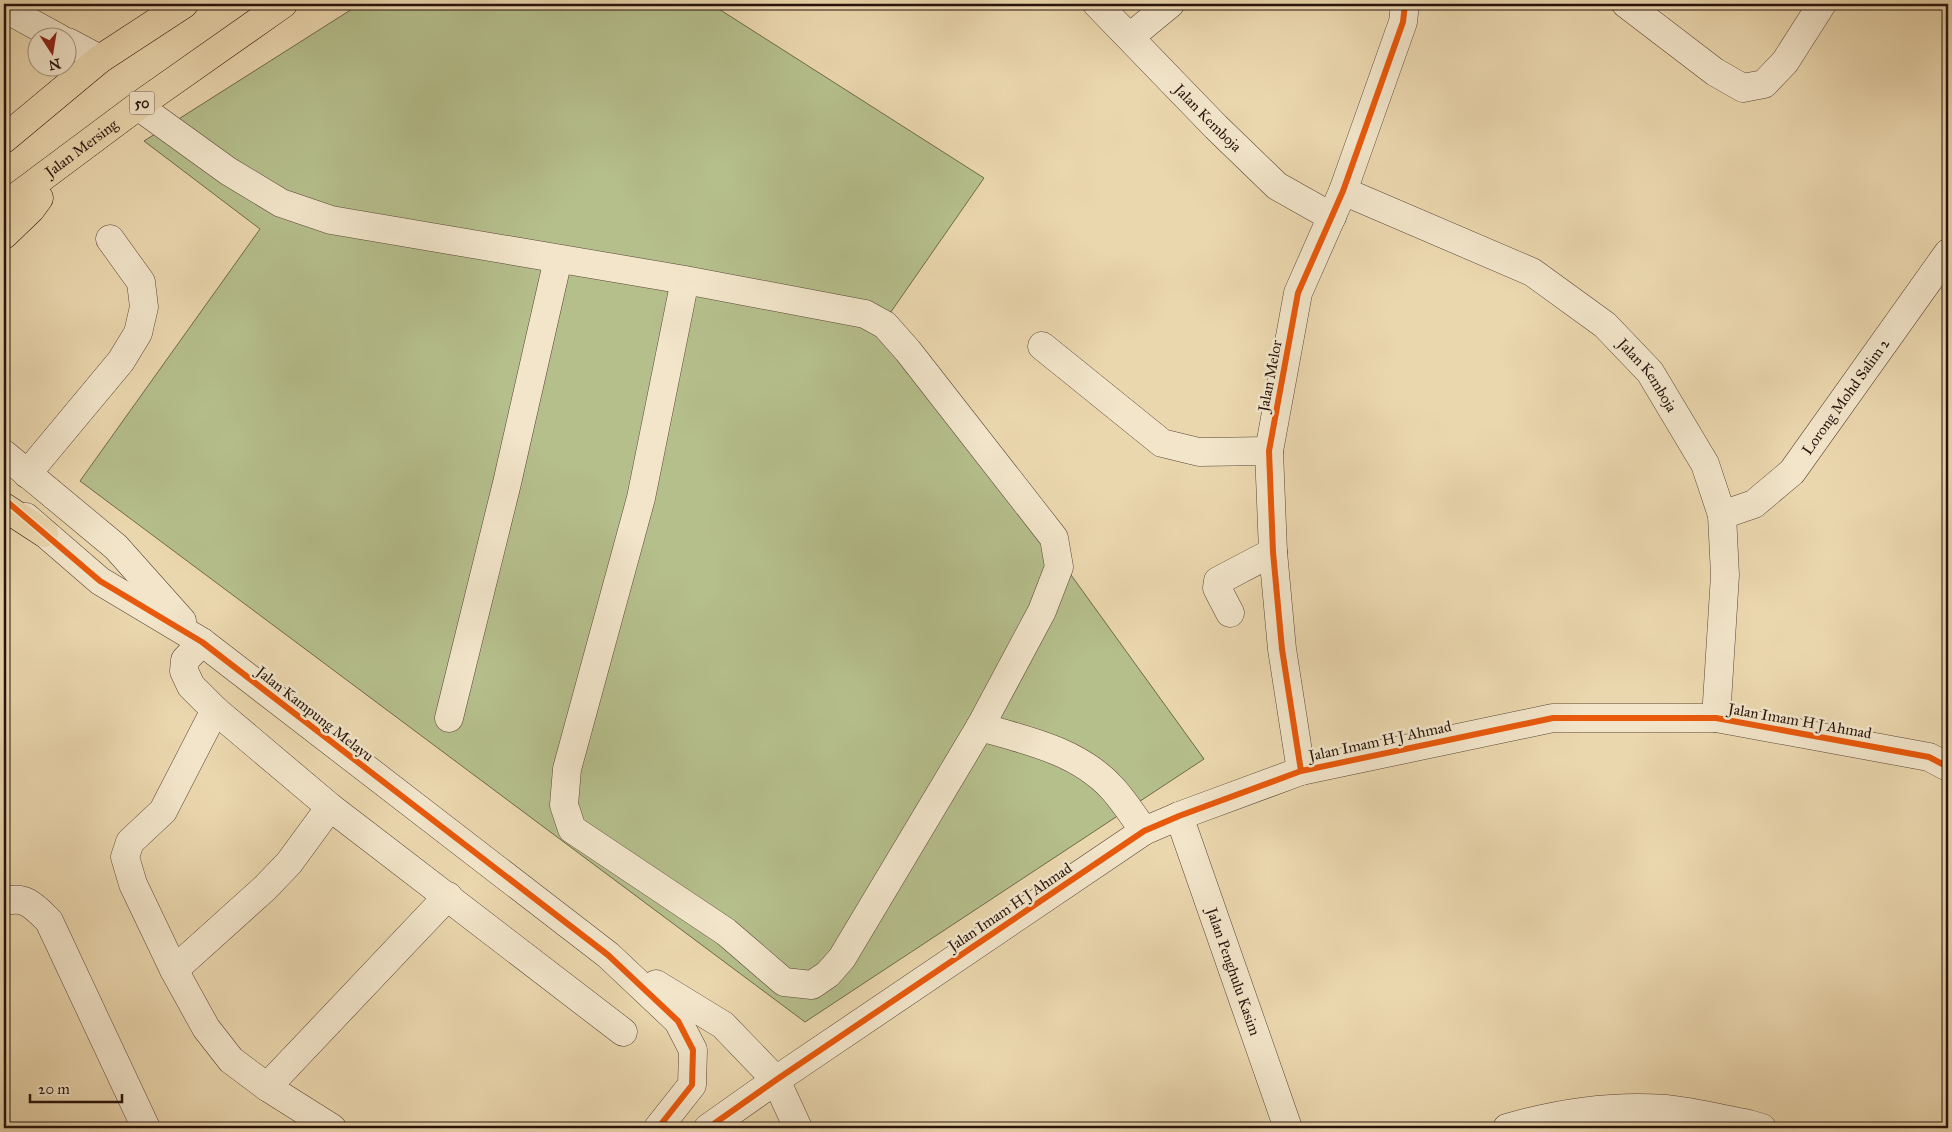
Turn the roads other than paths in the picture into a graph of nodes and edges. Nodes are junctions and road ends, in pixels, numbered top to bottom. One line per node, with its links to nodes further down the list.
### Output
1 (184, 4): 12 (highway)
2 (284, 4): 13 (highway, Jalan Mersing / 50)
3 (1097, 4): 10 (street, Jalan Kemboja)
4 (1170, 4): 10 (street)
5 (1405, 4): 16 (street, Jalan Melor)
6 (1628, 4): 7 (street)
7 (1822, 4)
8 (4, 8): 9 (street)
9 (41, 28)
10 (1130, 38): 18 (street, Jalan Kemboja)
11 (78, 47): 12 (street)
12 (100, 59): 14 (highway)
13 (138, 106): 15 (highway, Jalan Mersing / 50); 22 (street)
14 (4, 139)
15 (70, 156): 17 (highway, Jalan Mersing / 50); 19 (highway)
16 (1343, 192): 18 (street, Jalan Melor); 30 (street, Jalan Kemboja)
17 (4, 208)
18 (1332, 217): 25 (street, Jalan Melor)
19 (4, 235)
20 (110, 238): 27 (street)
21 (1948, 253): 30 (street, Lorong Mohd Salim 2)
22 (558, 259): 23 (street); 36 (street)
23 (685, 280): 38 (street); 38 (street)
24 (1042, 346): 25 (street)
25 (1269, 451): 32 (street, Jalan Melor)
26 (4, 454): 27 (street, Jalan Kampung Melayu)
27 (27, 474): 34 (street, Jalan Kampung Melayu)
28 (4, 499): 31 (street, Jalan Kampung Melayu)
29 (4, 508): 31 (highway)
30 (1722, 515): 37 (street, Jalan Kemboja)
31 (44, 533): 34 (street, Jalan Kampung Melayu)
32 (1273, 552): 33 (street); 40 (street, Jalan Melor)
33 (1230, 613)
34 (202, 642): 35 (street); 46 (street, Jalan Kampung Melayu)
35 (215, 710): 41 (street); 47 (street)
36 (449, 718)
37 (1716, 718): 39 (street, Jalan Imam H J Ahmad); 40 (street, Jalan Imam H J Ahmad)
38 (980, 727): 43 (street)
39 (1948, 767)
40 (1300, 770): 42 (street, Jalan Imam H J Ahmad)
41 (330, 807): 44 (street); 47 (street)
42 (1179, 816): 43 (street, Jalan Imam H J Ahmad); 56 (street, Jalan Penghulu Kasim)
43 (1144, 831): 49 (street, Jalan Imam H J Ahmad)
44 (448, 896): 48 (street); 50 (street)
45 (4, 902): 51 (street)
46 (608, 955): 49 (street); 53 (street)
47 (174, 970): 50 (street)
48 (623, 1032)
49 (776, 1080): 54 (street, Jalan Imam H J Ahmad); 55 (street)
50 (267, 1087): 52 (street)
51 (146, 1128)
52 (332, 1128)
53 (658, 1128)
54 (708, 1128)
55 (798, 1128)
56 (1288, 1128)
57 (1507, 1128): 58 (street)
58 (1762, 1128)

